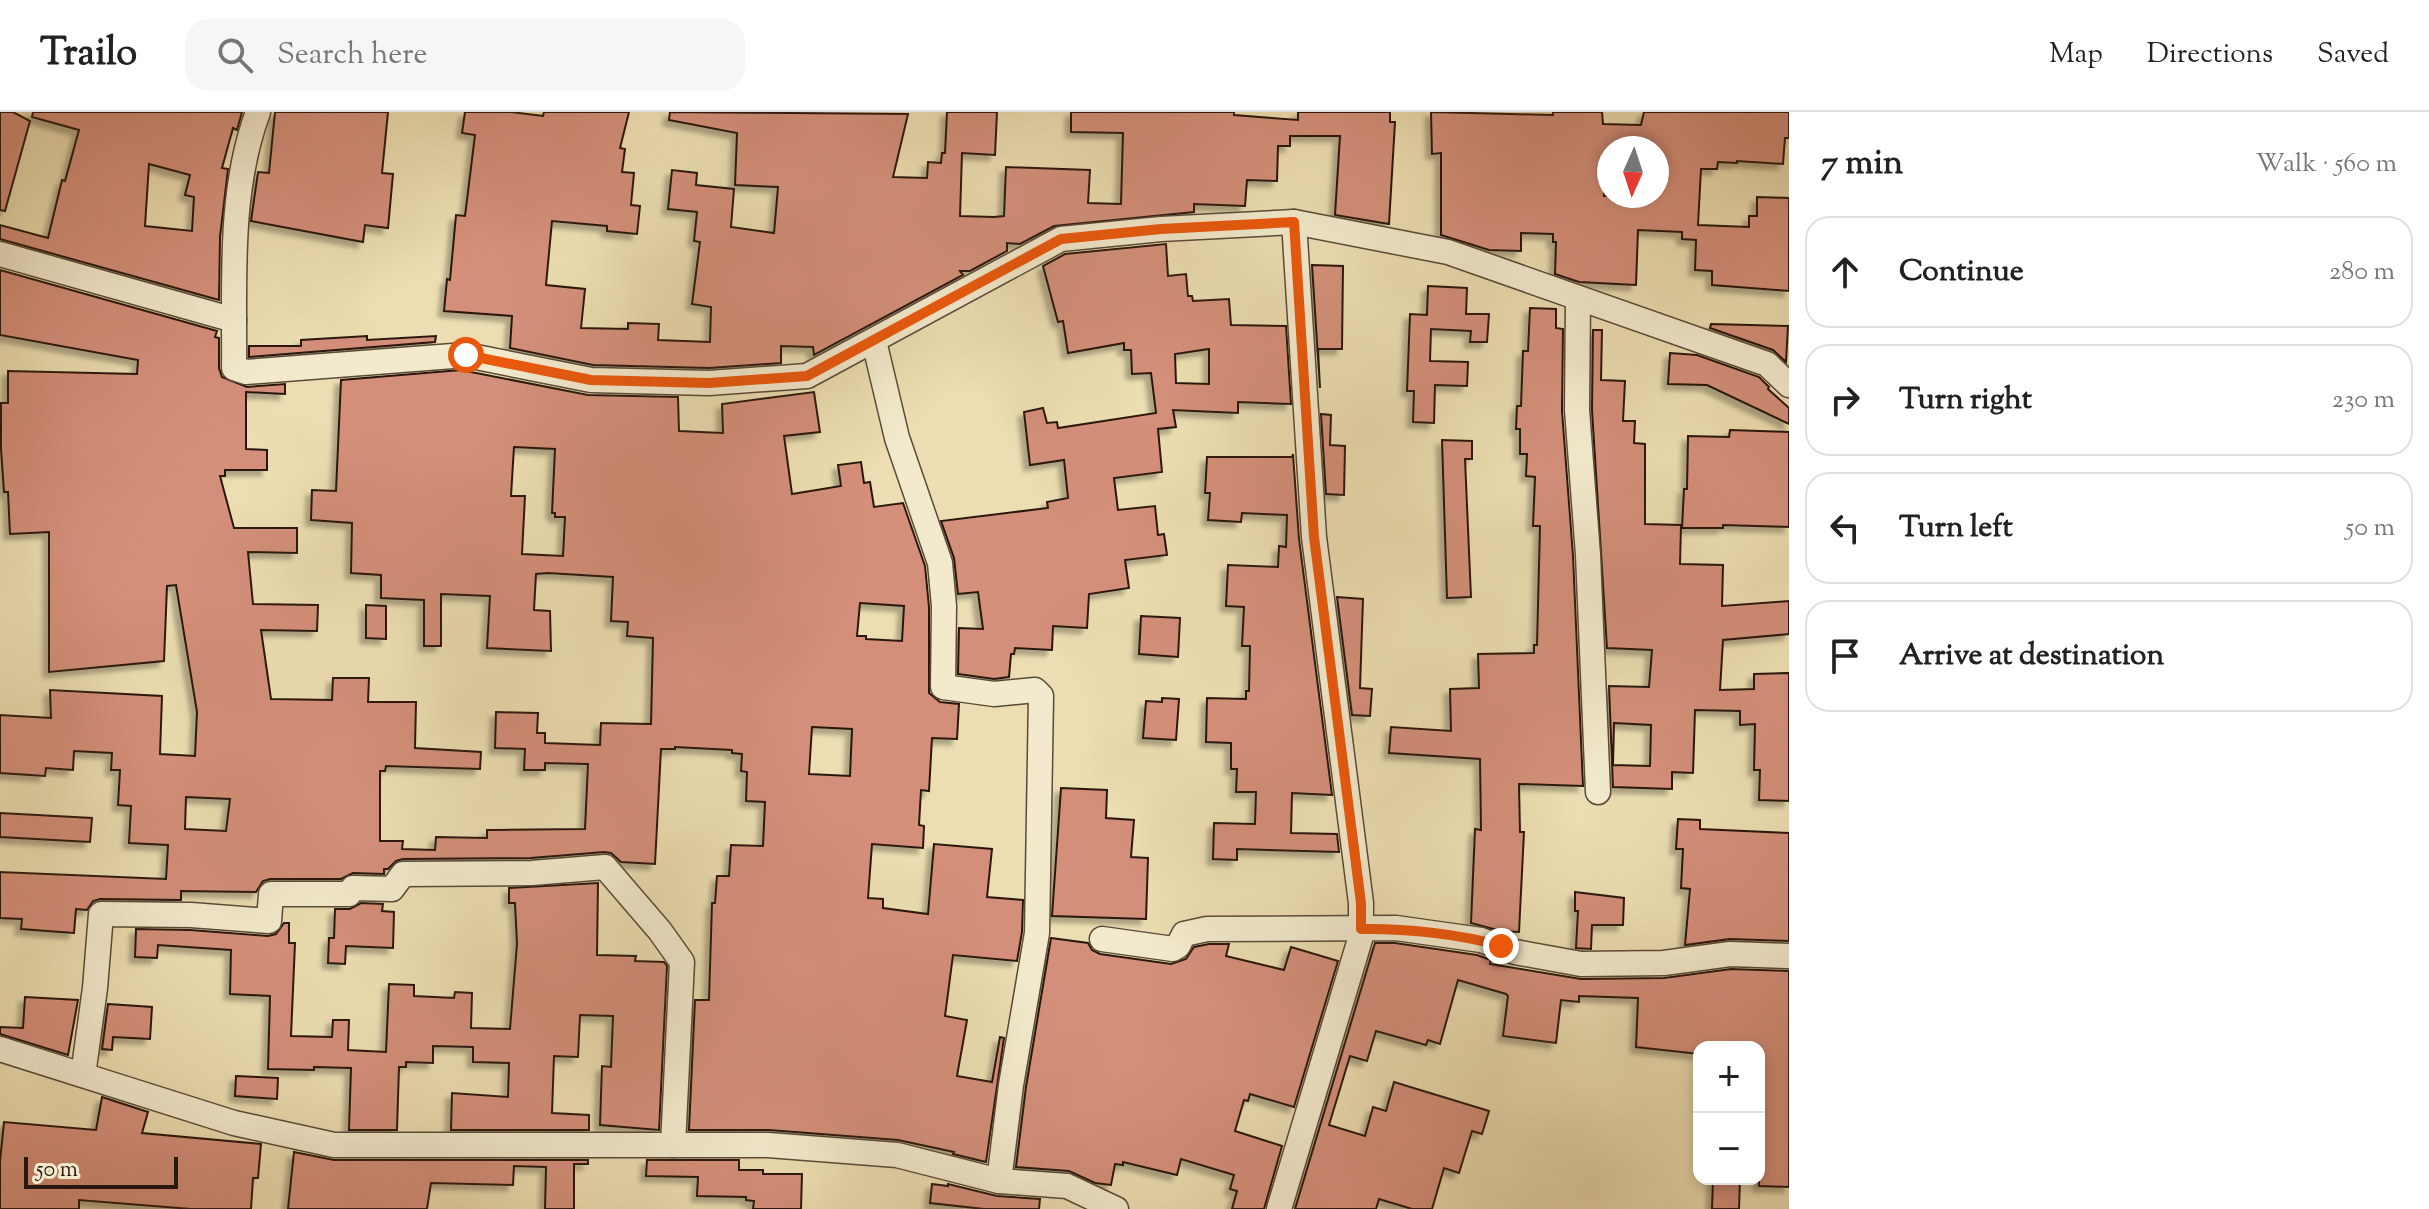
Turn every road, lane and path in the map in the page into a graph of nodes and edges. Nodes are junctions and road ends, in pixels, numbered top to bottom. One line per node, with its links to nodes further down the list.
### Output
1 (258, 112): 5 (street)
2 (1294, 222): 4 (street); 6 (street); 9 (street)
3 (0, 254): 5 (street)
4 (1578, 298): 7 (street); 8 (street)
5 (234, 320): 6 (street)
6 (874, 341): 15 (street)
7 (1789, 385)
8 (1598, 792)
9 (1361, 929): 10 (street); 11 (street); 17 (street)
10 (1102, 939)
11 (1789, 956)
12 (0, 1049): 13 (street)
13 (83, 1075): 14 (street); 14 (street)
14 (673, 1145): 15 (street)
15 (999, 1181): 16 (street)
16 (1116, 1209)
17 (1279, 1209)

